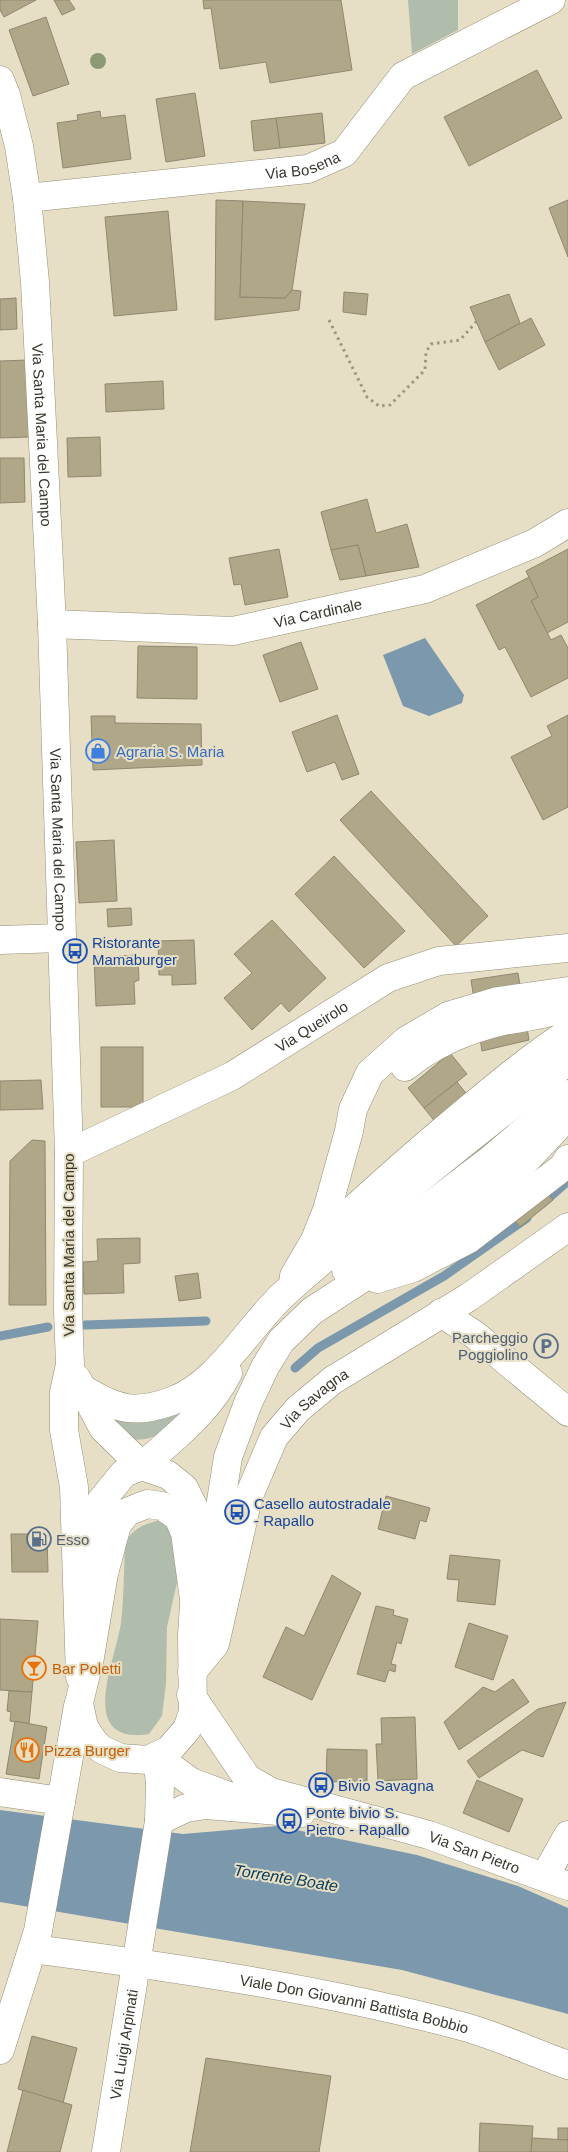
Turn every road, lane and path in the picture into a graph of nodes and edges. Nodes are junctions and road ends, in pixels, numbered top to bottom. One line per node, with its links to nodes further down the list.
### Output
1 (551, 0): 3 (main road, Via Bosena)
2 (0, 80): 3 (main road, Via Santa Maria del Campo)
3 (27, 198): 7 (main road, Via Santa Maria del Campo)
4 (328, 320): 5 (path)
5 (477, 321)
6 (568, 523): 7 (main road, Via Cardinale)
7 (52, 624): 8 (main road, Via Santa Maria del Campo)
8 (61, 938): 9 (main road); 18 (main road, Via Santa Maria del Campo)
9 (0, 940)
10 (568, 948): 18 (main road, Via Queirolo)
11 (568, 992): 17 (main road)
12 (568, 1007): 17 (main road)
13 (568, 1034): 21 (main road)
14 (568, 1061): 23 (main road)
15 (568, 1094): 25 (main road)
16 (568, 1116): 22 (main road)
17 (349, 1131): 21 (main road)
18 (69, 1153): 27 (main road, Via Santa Maria del Campo)
19 (568, 1159): 22 (main road)
20 (568, 1227): 24 (main road, Via Savagna)
21 (307, 1254): 23 (main road)
22 (351, 1286): 25 (main road)
23 (284, 1294): 26 (main road)
24 (441, 1313): 29 (main road); 33 (main road, Via Savagna)
25 (299, 1324): 33 (main road)
26 (246, 1338): 28 (main road); 30 (main road)
27 (69, 1356): 28 (main road); 34 (main road, Via Santa Maria del Campo)
28 (83, 1389): 30 (main road)
29 (568, 1412)
30 (142, 1466): 31 (main road); 32 (main road)
31 (104, 1573): 32 (main road); 34 (main road)
32 (194, 1599): 33 (main road)
33 (192, 1673): 35 (main road); 39 (main road, Via San Pietro)
34 (80, 1692): 35 (main road); 37 (main road)
35 (157, 1757): 38 (main road); 40 (main road, Via Luigi Arpinati)
36 (0, 1792): 37 (main road)
37 (60, 1805): 43 (main road)
38 (267, 1810): 39 (main road); 40 (main road)
39 (362, 1816): 42 (main road, Via San Pietro)
40 (159, 1821): 44 (main road, Via Luigi Arpinati)
41 (568, 1835): 42 (main road)
42 (556, 1881)
43 (33, 1950): 44 (main road, Viale Don Giovanni Battista Bobbio); 45 (main road)
44 (138, 1951): 46 (main road, Viale Don Giovanni Battista Bobbio); 47 (main road, Via Luigi Arpinati)
45 (0, 2050)
46 (568, 2065)
47 (106, 2152)

